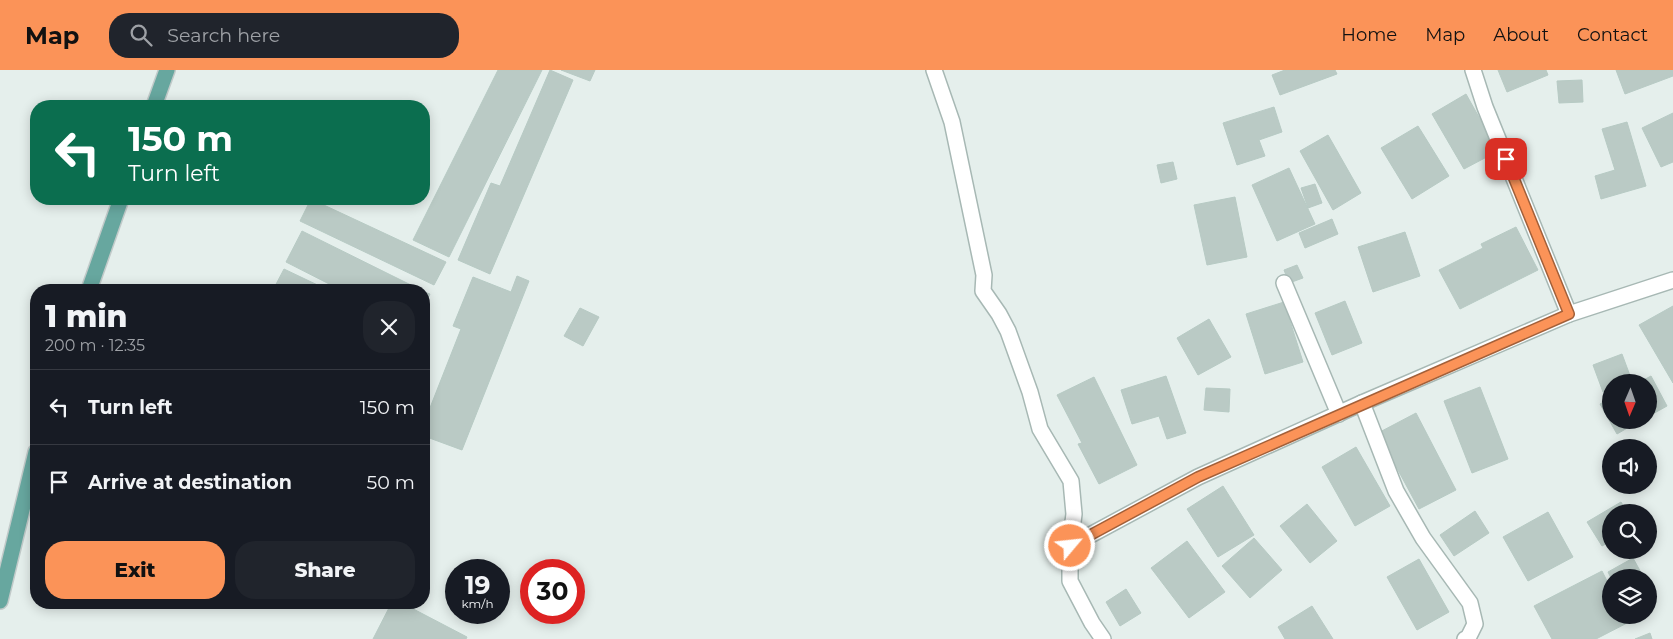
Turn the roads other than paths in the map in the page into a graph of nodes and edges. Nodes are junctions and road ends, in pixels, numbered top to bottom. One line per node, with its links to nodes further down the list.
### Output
1 (166, 70): 4 (main road)
2 (934, 70): 13 (street)
3 (1473, 70): 9 (street)
4 (156, 100)
5 (119, 205): 8 (main road)
6 (1673, 280): 9 (street)
7 (1284, 283): 11 (street)
8 (90, 284)
9 (1569, 314): 10 (street)
10 (1362, 403): 11 (street); 16 (street)
11 (1339, 414): 13 (street)
12 (30, 477): 14 (main road)
13 (1070, 546): 15 (street)
14 (0, 601)
15 (1104, 639)
16 (1465, 639)

